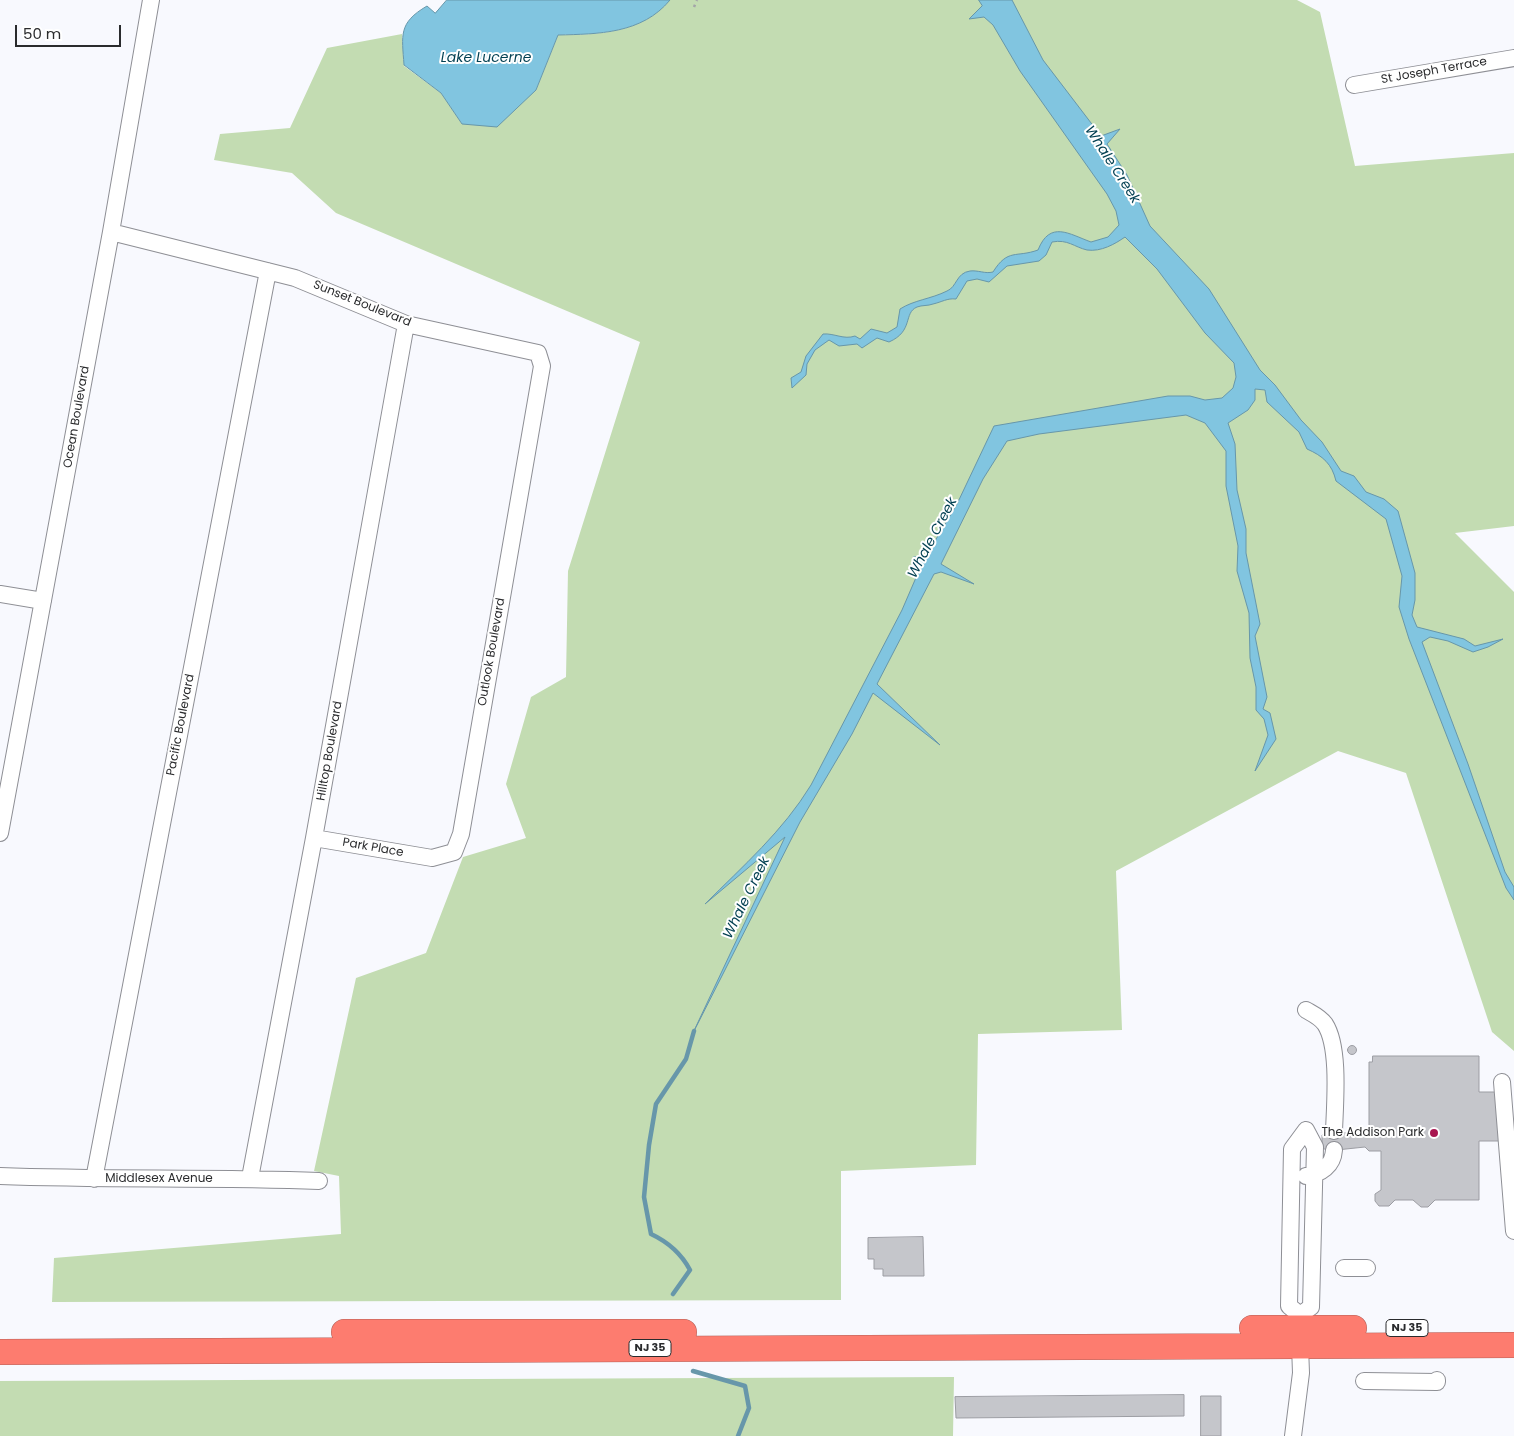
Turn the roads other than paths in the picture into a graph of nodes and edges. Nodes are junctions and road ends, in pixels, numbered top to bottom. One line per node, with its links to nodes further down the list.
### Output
1 (151, 0): 4 (street, Ocean Boulevard)
2 (1514, 58): 3 (street, St Joseph Terrace)
3 (1354, 85)
4 (111, 232): 5 (street, Sunset Boulevard); 9 (street, Ocean Boulevard)
5 (268, 271): 6 (street, Sunset Boulevard); 21 (street, Pacific Boulevard)
6 (406, 324): 7 (street, Sunset Boulevard); 11 (street, Hilltop Boulevard)
7 (531, 430): 12 (street, Outlook Boulevard)
8 (0, 594): 9 (street)
9 (43, 601): 10 (street, Ocean Boulevard)
10 (0, 833)
11 (314, 838): 12 (street, Park Place); 20 (street, Hilltop Boulevard)
12 (432, 858)
13 (1306, 1010): 15 (street)
14 (1502, 1082): 23 (street)
15 (1334, 1131)
16 (1334, 1150): 17 (street)
17 (1314, 1175): 19 (street); 19 (street); 27 (street)
18 (0, 1176): 21 (street, Middlesex Avenue)
19 (1292, 1177): 27 (street)
20 (250, 1178): 21 (street, Middlesex Avenue); 22 (street, Middlesex Avenue)
21 (94, 1179)
22 (319, 1181)
23 (1514, 1231)
24 (1344, 1268): 25 (street)
25 (1367, 1268)
26 (1514, 1329): 27 (highway, NJ 35)
27 (1300, 1330): 28 (highway, NJ 35); 29 (highway, NJ 35); 30 (highway, NJ 35); 33 (street)
28 (0, 1335)
29 (1514, 1345)
30 (0, 1352)
31 (1437, 1380): 32 (street)
32 (1364, 1381)
33 (1293, 1436)

